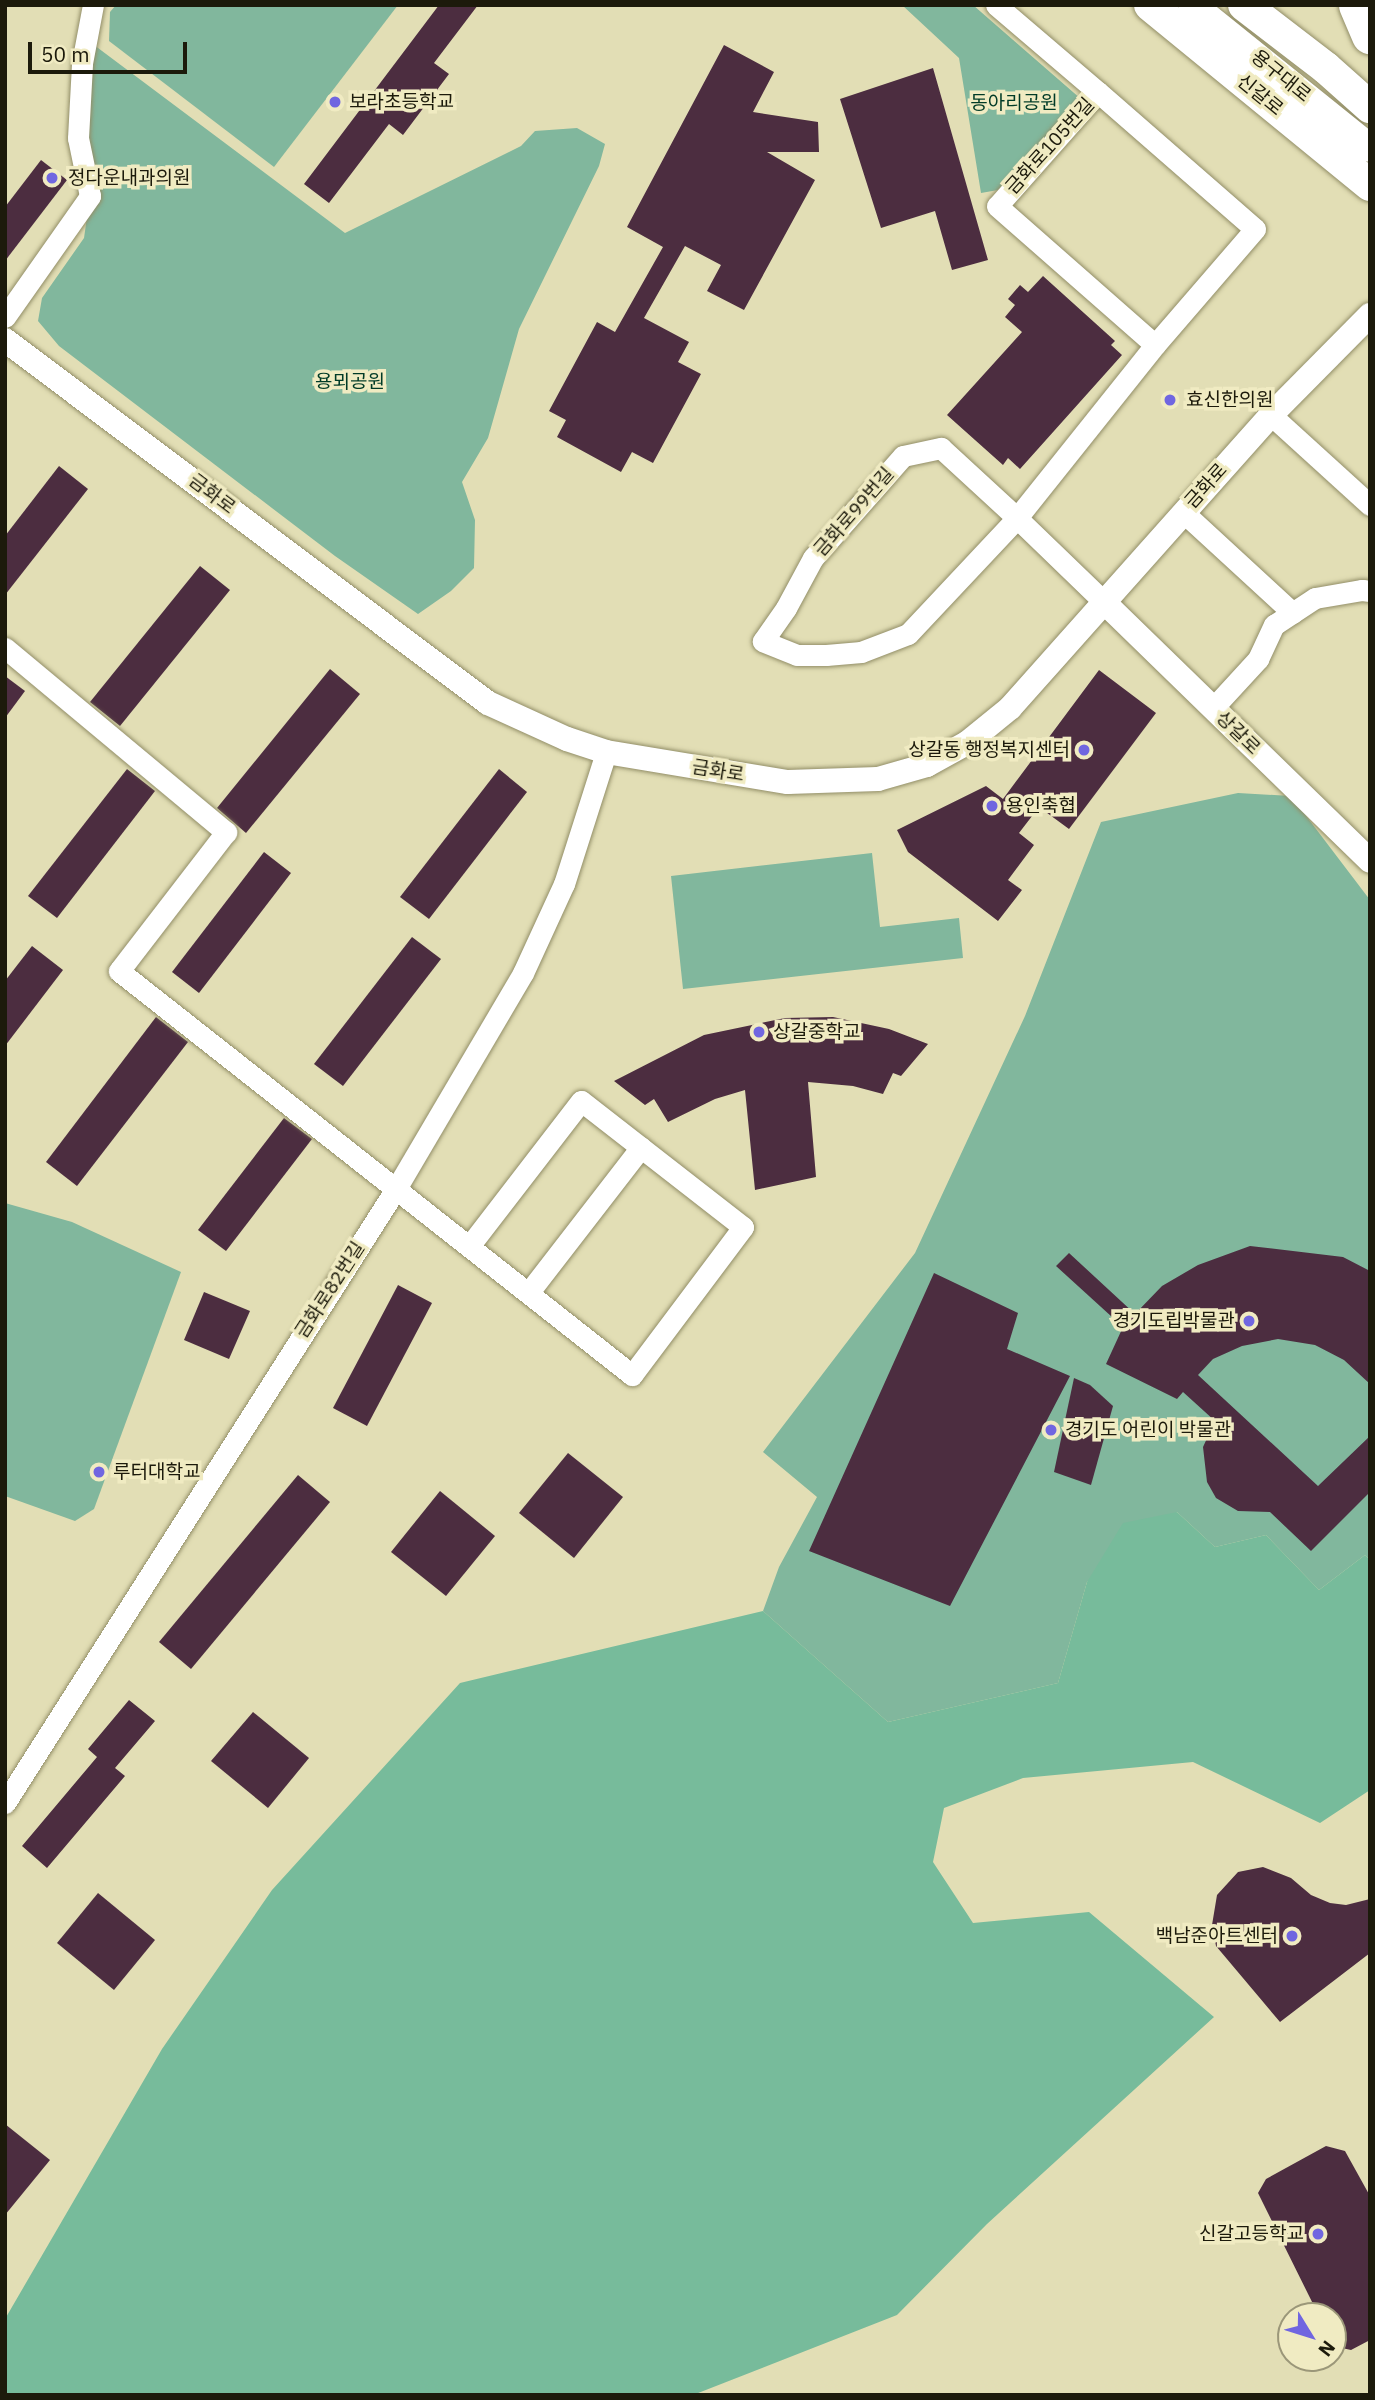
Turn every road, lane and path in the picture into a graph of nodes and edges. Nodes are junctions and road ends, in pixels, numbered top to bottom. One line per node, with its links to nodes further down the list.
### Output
1 (93, 5): 13 (street)
2 (996, 5): 8 (street, 금화로105번길)
3 (1150, 5): 11 (main road, 신갈로)
4 (1192, 5): 10 (main road, 용구대로)
5 (1244, 5): 9 (main road, 용구대로)
6 (1357, 5): 7 (highway)
7 (1370, 35)
8 (1098, 92): 15 (street); 15 (street, 금화로105번길)
9 (1370, 107)
10 (1370, 148)
11 (1370, 185)
12 (1370, 315): 16 (street, 금화로)
13 (5, 317)
14 (5, 340): 25 (street, 금화로)
15 (1155, 345): 19 (street)
16 (1271, 415): 17 (street); 18 (street, 금화로)
17 (1370, 505)
18 (1183, 512): 21 (street, 금화로); 22 (street)
19 (1017, 518): 19 (street, 금화로99번길); 21 (street, 금화로99번길)
20 (1370, 592): 22 (street)
21 (1106, 604): 24 (street, 상갈로); 25 (street, 금화로)
22 (1293, 612): 24 (street)
23 (5, 648): 28 (street)
24 (1213, 708): 26 (street, 상갈로)
25 (606, 752): 28 (street, 금화로82번길)
26 (1370, 861)
27 (641, 1147): 29 (street); 30 (street); 30 (street)
28 (397, 1187): 29 (street); 31 (street, 금화로82번길)
29 (470, 1245): 30 (street)
30 (528, 1292)
31 (5, 1803)

